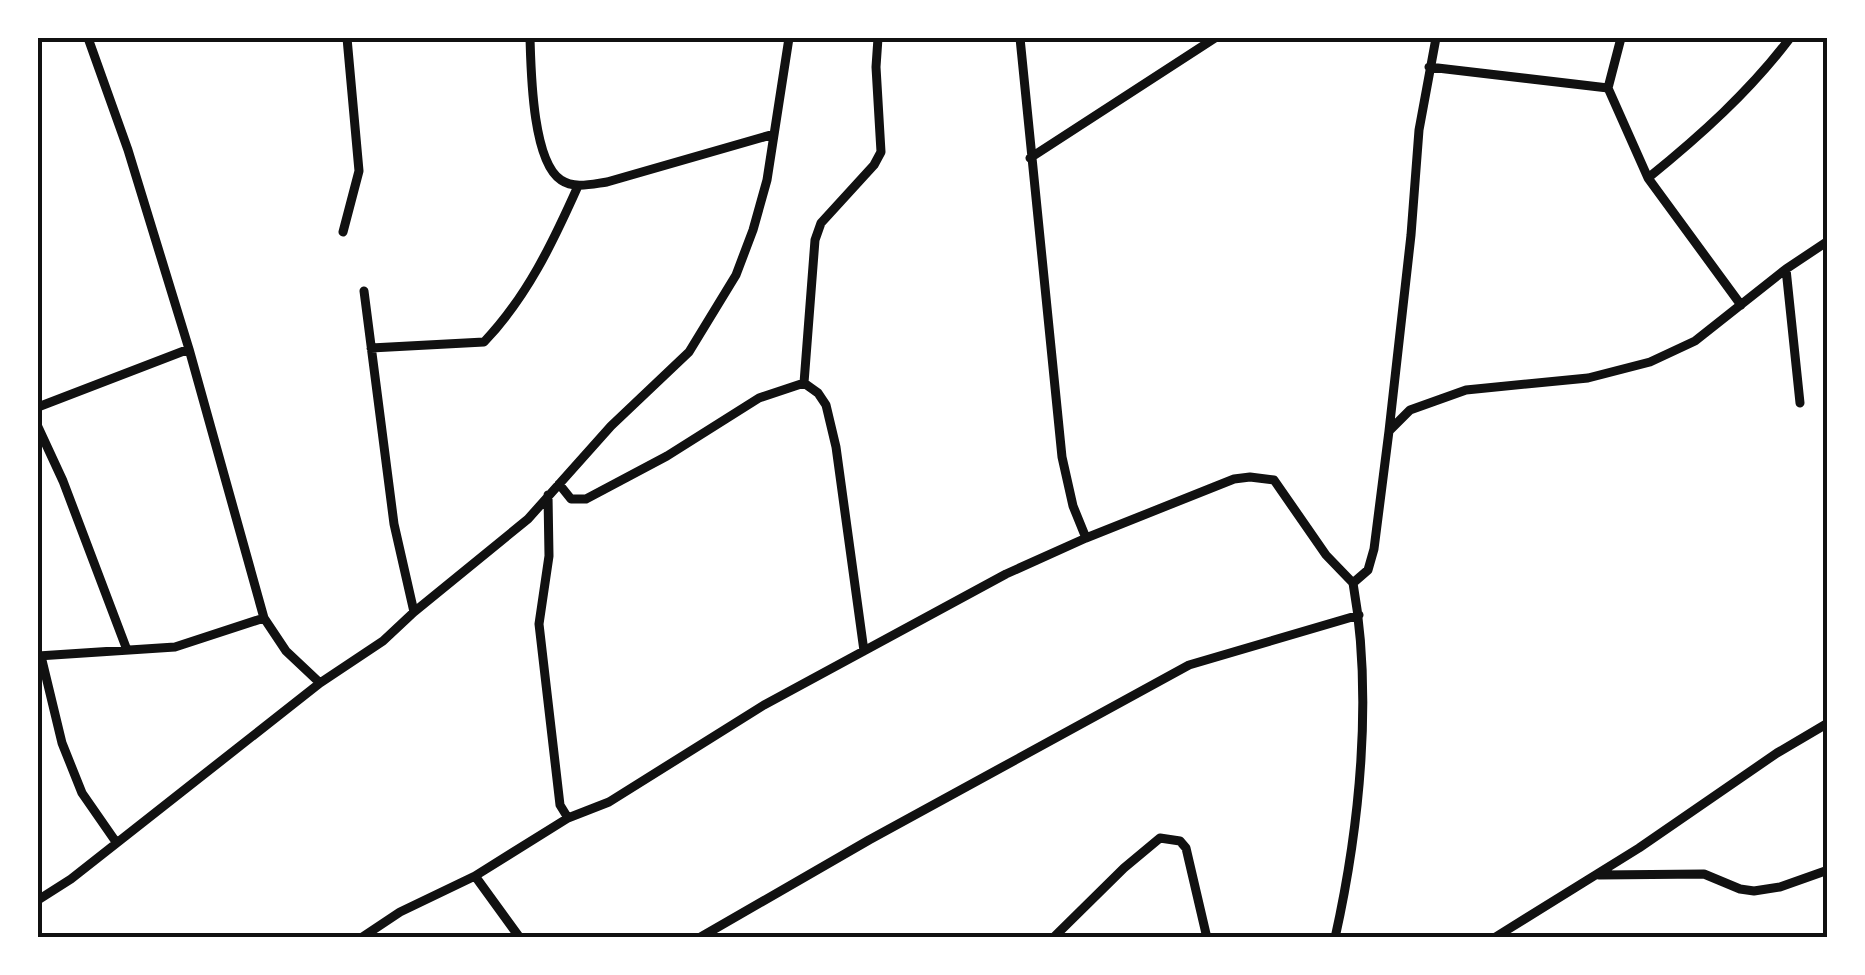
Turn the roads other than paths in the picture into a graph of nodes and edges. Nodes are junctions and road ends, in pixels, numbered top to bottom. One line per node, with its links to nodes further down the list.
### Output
1 (88, 38): 23 (street)
2 (347, 38): 17 (street)
3 (530, 38): 16 (street)
4 (789, 38): 13 (street)
5 (878, 38): 24 (street)
6 (1020, 38): 14 (street)
7 (1214, 38): 14 (street)
8 (1436, 38): 11 (street)
9 (1621, 38): 12 (street)
10 (1790, 38): 15 (street)
11 (1429, 67): 12 (street); 28 (street)
12 (1608, 88): 15 (street)
13 (774, 134): 16 (street); 29 (street)
14 (1030, 158): 31 (street)
15 (1648, 178): 21 (street)
16 (578, 186): 22 (street)
17 (344, 232)
18 (1828, 241): 19 (street)
19 (1786, 269): 21 (street); 25 (street)
20 (364, 291): 22 (street)
21 (1741, 305): 28 (street)
22 (371, 348): 33 (street)
23 (189, 349): 26 (street); 35 (street)
24 (804, 382): 29 (street); 37 (street)
25 (1800, 403)
26 (38, 407)
27 (38, 427): 36 (street)
28 (1389, 431): 32 (street)
29 (560, 484): 30 (street)
30 (548, 495): 33 (street); 41 (street)
31 (1086, 538): 32 (street); 37 (street)
32 (1353, 583): 34 (street)
33 (414, 612): 39 (street)
34 (1359, 615): 49 (street); 52 (street)
35 (264, 618): 36 (street); 39 (street)
36 (127, 650): 38 (street)
37 (864, 651): 41 (street)
38 (39, 656): 42 (street)
39 (320, 683): 42 (street)
40 (1828, 722): 44 (street)
41 (568, 818): 45 (street)
42 (116, 842): 46 (street)
43 (1828, 870): 44 (street)
44 (1596, 875): 53 (street)
45 (474, 876): 47 (street); 48 (street)
46 (38, 900)
47 (362, 938)
48 (520, 938)
49 (699, 938)
50 (1053, 938): 51 (street)
51 (1208, 938)
52 (1335, 938)
53 (1494, 938)

